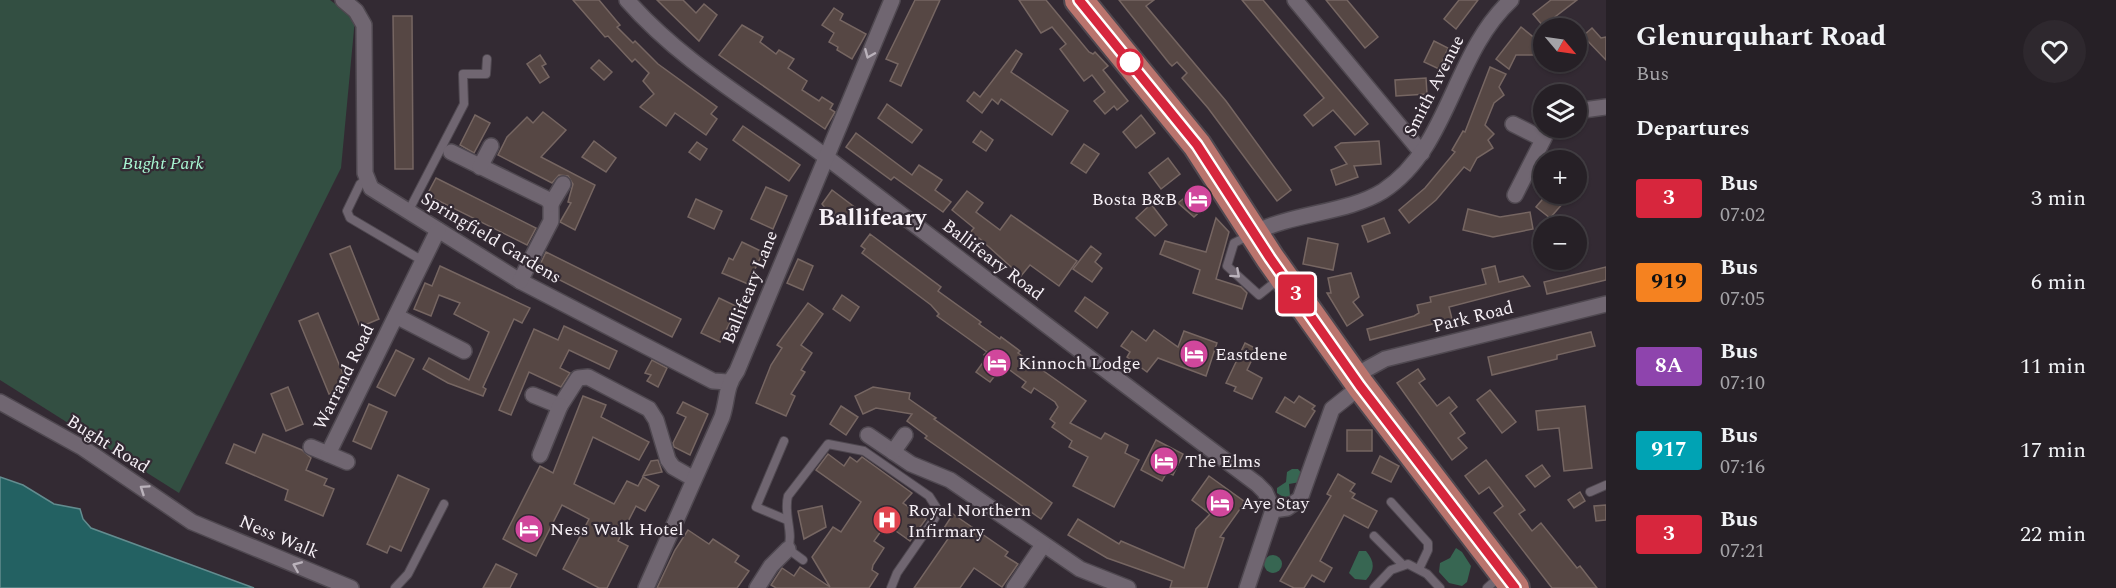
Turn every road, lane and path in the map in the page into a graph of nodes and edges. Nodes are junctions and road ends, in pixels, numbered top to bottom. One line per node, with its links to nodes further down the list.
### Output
1 (343, 0): 18 (street)
2 (627, 0): 16 (street, Ballifeary Road)
3 (892, 0): 16 (street, Ballifeary Lane, one-way to 16)
4 (1078, 0): 24 (highway)
5 (1295, 0): 15 (street)
6 (1511, 0): 15 (street, Smith Avenue)
7 (487, 58): 22 (lane)
8 (1606, 107): 9 (street)
9 (1587, 110)
10 (1513, 124): 11 (street)
11 (1533, 129)
12 (1544, 138): 20 (street)
13 (491, 146): 17 (street)
14 (451, 152): 17 (street)
15 (1422, 153): 24 (street, Smith Avenue)
16 (825, 156): 32 (street, Ballifeary Lane); 49 (street, Ballifeary Road)
17 (480, 167): 21 (street)
18 (366, 179): 22 (street, Springfield Gardens); 25 (lane)
19 (563, 184): 21 (street)
20 (1515, 195)
21 (551, 204): 27 (street)
22 (408, 212): 23 (street, Springfield Gardens)
23 (438, 230): 25 (street, Warrand Road); 27 (street, Springfield Gardens)
24 (1254, 233): 26 (highway); 26 (lane, one-way to 26)
25 (423, 261): 29 (street, Warrand Road)
26 (1283, 276): 31 (highway)
27 (520, 281): 32 (street, Springfield Gardens)
28 (1606, 304): 31 (street, Park Road)
29 (396, 316): 30 (street, Warrand Road); 41 (street, Warrand Road)
30 (464, 351)
31 (1357, 381): 49 (street, Park Road); 58 (highway)
32 (728, 382): 44 (street, Ballifeary Lane)
33 (533, 395): 35 (street)
34 (0, 402): 51 (street, Bught Road, one-way to 34)
35 (560, 406): 42 (street); 44 (street)
36 (868, 435): 40 (street)
37 (905, 435): 40 (street)
38 (784, 441): 50 (lane)
39 (311, 447): 41 (street, Warrand Road)
40 (893, 452): 53 (street)
41 (328, 454): 43 (street, Warrand Road)
42 (540, 455)
43 (347, 462)
44 (694, 479): 61 (street, Ballifeary Lane)
45 (1606, 485): 46 (lane)
46 (1590, 492)
47 (1391, 502): 57 (lane)
48 (444, 504): 60 (lane)
49 (1273, 510): 66 (street)
50 (787, 520): 54 (lane); 63 (lane)
51 (192, 522): 59 (street, Ness Walk, one-way to 51)
52 (1374, 536): 56 (lane)
53 (1043, 545): 64 (street); 65 (street)
54 (788, 549): 55 (lane); 62 (street)
55 (803, 560)
56 (1403, 565): 57 (lane); 67 (lane)
57 (1419, 569): 68 (lane)
58 (1502, 583)
59 (351, 588)
60 (396, 588)
61 (646, 588)
62 (757, 588)
63 (891, 588)
64 (1014, 588)
65 (1128, 588)
66 (1247, 588)
67 (1374, 588)
68 (1440, 588)

